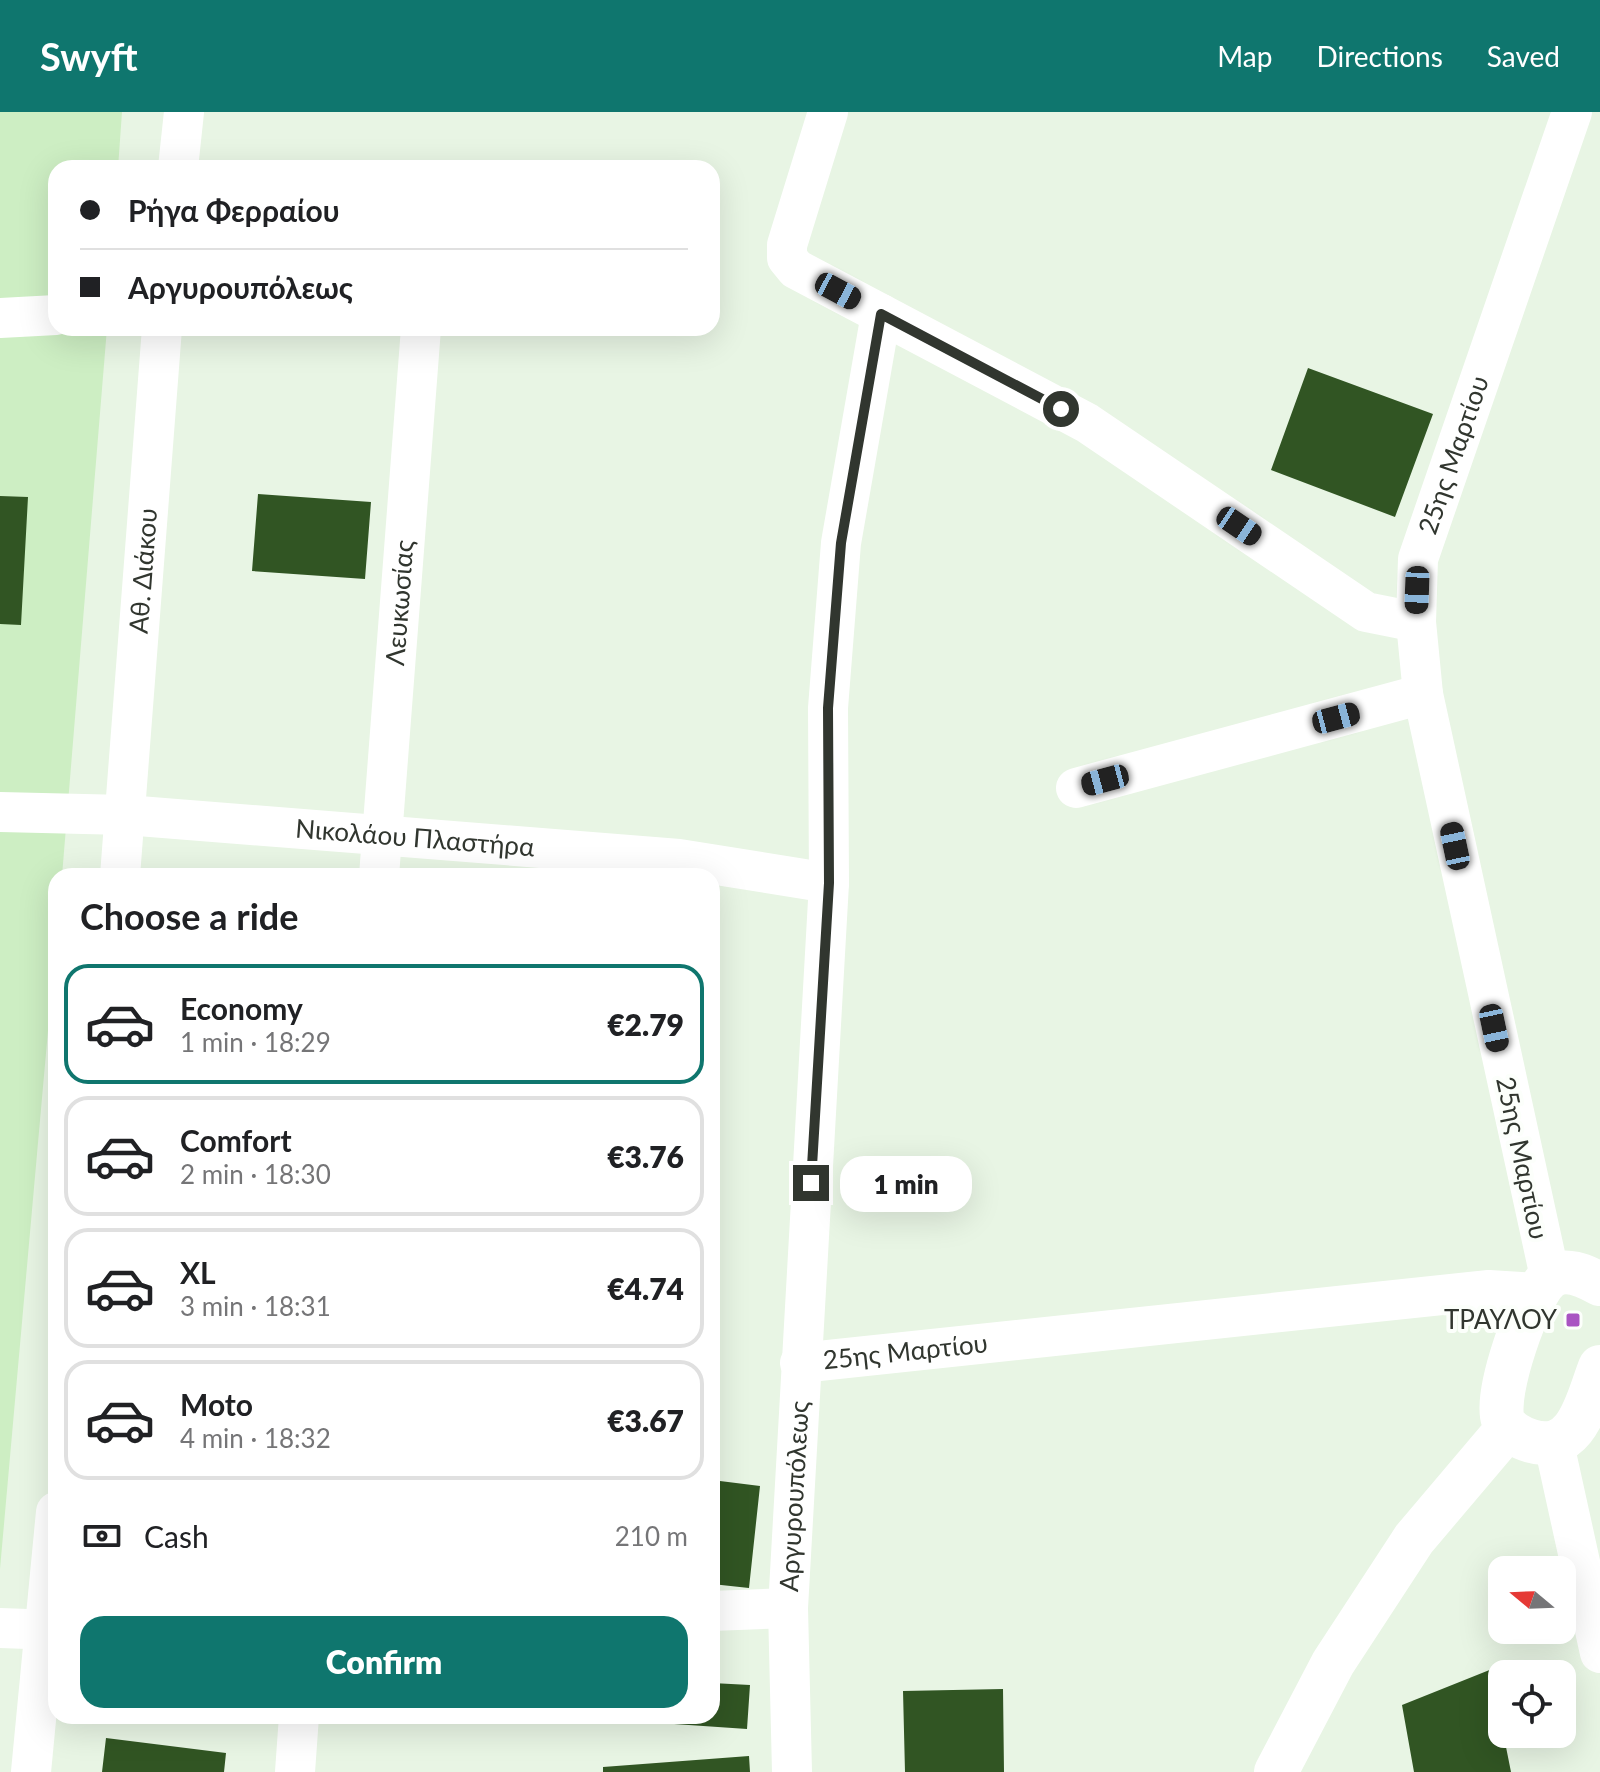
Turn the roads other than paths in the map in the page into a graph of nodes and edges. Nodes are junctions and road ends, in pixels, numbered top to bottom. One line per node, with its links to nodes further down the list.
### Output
1 (184, 112): 4 (street)
2 (828, 112): 5 (street)
3 (1572, 112): 10 (street, 25ης Μαρτίου)
4 (179, 160)
5 (881, 314): 10 (street); 18 (street, Αργυρουπόλεως)
6 (48, 315): 7 (street)
7 (0, 318)
8 (161, 336): 14 (street, Αθ. Διάκου)
9 (420, 336): 15 (street, Λευκωσίας)
10 (1416, 622): 11 (street, 25ης Μαρτίου)
11 (1423, 694): 12 (street); 20 (street, 25ης Μαρτίου)
12 (1076, 788)
13 (0, 812): 14 (street, Νικολάου Πλαστήρα)
14 (126, 815): 15 (street, Νικολάου Πλαστήρα); 16 (street, Αθ. Διάκου)
15 (383, 836): 17 (street, Λευκωσίας); 18 (street, Νικολάου Πλαστήρα)
16 (121, 868)
17 (380, 868)
18 (829, 883): 21 (street, Αργυρουπόλεως)
19 (1600, 1284): 20 (street)
20 (1543, 1285): 21 (street, 25ης Μαρτίου); 23 (street)
21 (800, 1363): 25 (street, Αργυρουπόλεως)
22 (1597, 1381): 24 (street)
23 (1508, 1428): 24 (street); 35 (street)
24 (1554, 1444): 30 (street)
25 (788, 1608): 26 (street); 34 (street, Αργυρουπόλεως)
26 (720, 1611)
27 (0, 1628): 28 (street)
28 (48, 1630)
29 (48, 1645): 32 (street)
30 (1600, 1653)
31 (298, 1724): 33 (street)
32 (31, 1772)
33 (295, 1772)
34 (792, 1772)
35 (1276, 1772)

